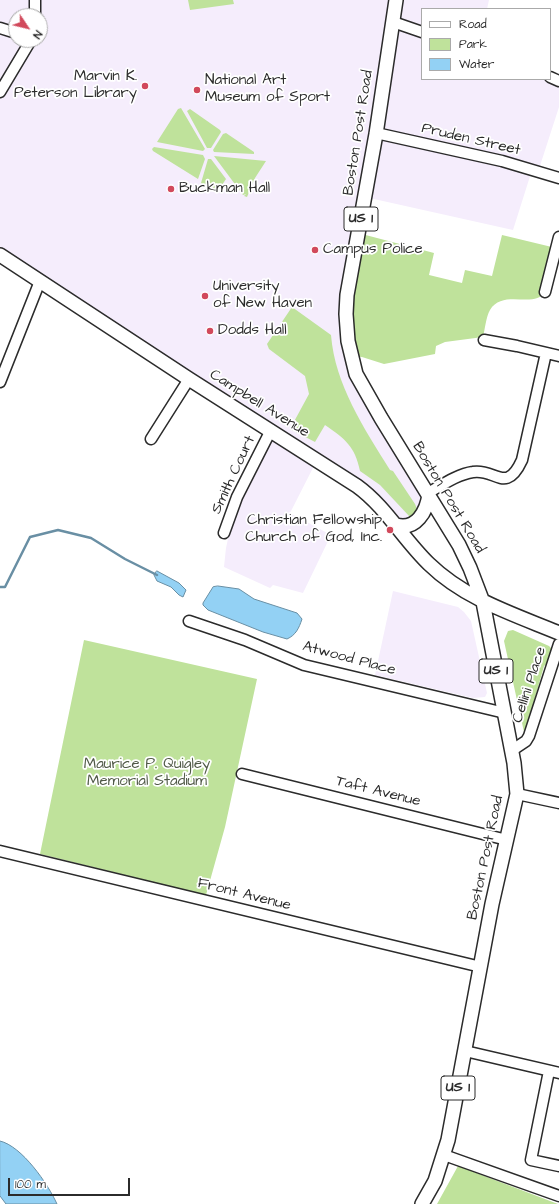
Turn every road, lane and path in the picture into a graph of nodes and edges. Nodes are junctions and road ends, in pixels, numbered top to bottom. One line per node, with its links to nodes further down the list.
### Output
1 (396, 0): 2 (main road, Boston Post Road / US 1)
2 (393, 22): 3 (street); 6 (main road, Boston Post Road / US 1)
3 (421, 32)
4 (26, 48): 5 (street)
5 (0, 92)
6 (376, 133): 7 (street, Pruden Street); 19 (main road, Boston Post Road / US 1)
7 (559, 178)
8 (559, 237): 11 (street)
9 (0, 255): 10 (main road, Campbell Avenue)
10 (40, 281): 15 (main road, Campbell Avenue); 16 (street)
11 (545, 292)
12 (484, 340): 13 (street)
13 (546, 353): 14 (street); 19 (street)
14 (559, 356)
15 (189, 379): 17 (main road, Campbell Avenue); 18 (street)
16 (0, 382)
17 (271, 430): 20 (main road, Campbell Avenue); 21 (street, Smith Court)
18 (151, 439)
19 (429, 493): 20 (main road); 22 (main road, Boston Post Road / US 1)
20 (396, 525): 22 (main road, Campbell Avenue)
21 (224, 533)
22 (482, 602): 24 (main road, Campbell Avenue); 26 (main road, Boston Post Road / US 1)
23 (189, 621): 26 (street, Atwood Place)
24 (559, 633)
25 (559, 644): 27 (street, Cellini Place)
26 (505, 713): 27 (main road, Boston Post Road / US 1)
27 (511, 751): 29 (main road, Boston Post Road / US 1)
28 (242, 774): 31 (street, Taft Avenue)
29 (517, 794): 30 (street); 31 (main road, Boston Post Road / US 1)
30 (559, 803)
31 (506, 840): 33 (main road, Boston Post Road / US 1)
32 (0, 852): 33 (street, Front Avenue)
33 (481, 967): 34 (main road, Boston Post Road / US 1)
34 (465, 1051): 35 (street); 36 (main road, Boston Post Road / US 1)
35 (554, 1072): 37 (street)
36 (444, 1154): 38 (street); 39 (main road, Boston Post Road / US 1)
37 (559, 1166)
38 (559, 1196)
39 (422, 1204)

